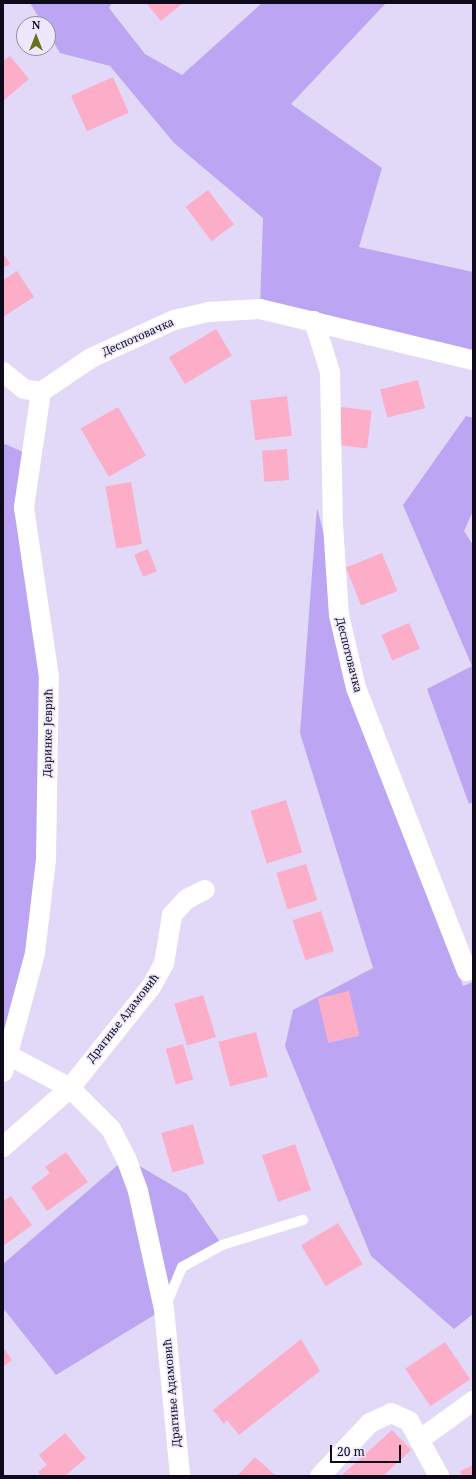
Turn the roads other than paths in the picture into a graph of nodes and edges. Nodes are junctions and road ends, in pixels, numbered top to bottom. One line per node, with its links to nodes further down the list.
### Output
1 (314, 321): 2 (street, Деспотовачка); 4 (street, Деспотовачка); 6 (street, Деспотовачка)
2 (473, 360)
3 (3, 372): 4 (street)
4 (41, 392): 7 (street, Даринке Јеврић)
5 (205, 890): 8 (street, Драгиње Адамовић)
6 (467, 971)
7 (6, 1063): 8 (street, Драгиње Адамовић)
8 (70, 1088): 9 (street); 11 (street, Драгиње Адамовић)
9 (3, 1147)
10 (303, 1220): 11 (lane, Драгиње Адамовић)
11 (164, 1309): 14 (street, Драгиње Адамовић)
12 (473, 1401): 13 (street)
13 (419, 1440): 15 (street); 16 (street)
14 (180, 1476)
15 (320, 1476)
16 (439, 1476)

